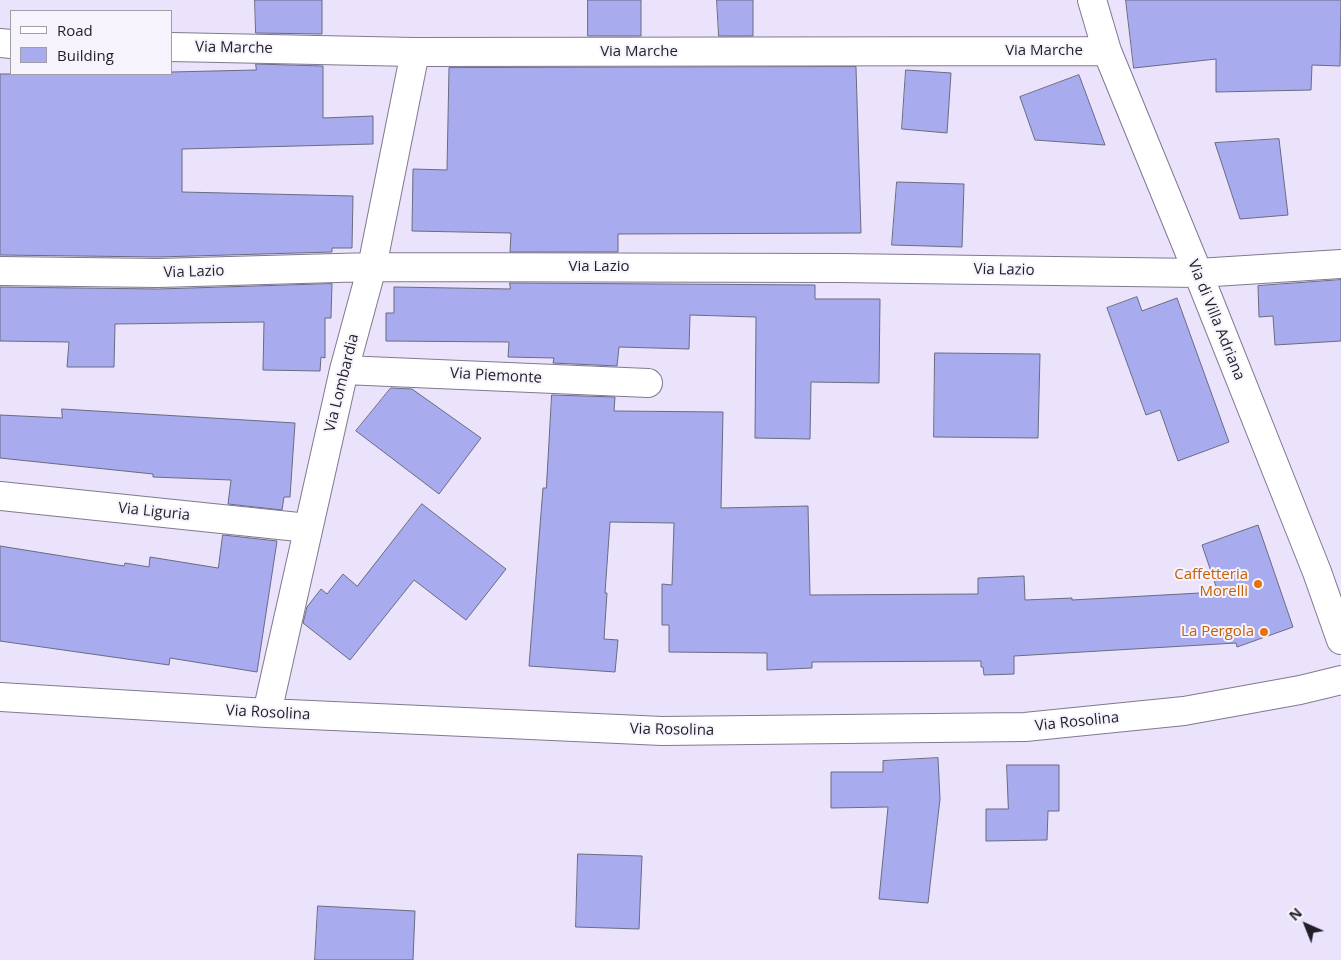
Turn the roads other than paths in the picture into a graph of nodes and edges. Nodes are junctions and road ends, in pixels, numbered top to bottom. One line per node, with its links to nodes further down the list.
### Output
1 (1092, 0): 3 (street, Via di Villa Adriana)
2 (172, 47): 4 (street, Via Marche)
3 (1106, 51): 4 (street, Via Marche); 8 (street, Via di Villa Adriana)
4 (415, 52): 6 (street, Via Lombardia)
5 (1341, 264): 8 (street, Via Lazio)
6 (372, 267): 7 (street, Via Lazio); 8 (street, Via Lazio); 9 (street, Via Lombardia)
7 (0, 271)
8 (1198, 273): 13 (street, Via di Villa Adriana)
9 (344, 370): 10 (street, Via Piemonte); 12 (street, Via Lombardia)
10 (648, 383)
11 (0, 496): 12 (street, Via Liguria)
12 (308, 528): 16 (street, Via Lombardia)
13 (1341, 640)
14 (1341, 680): 16 (street, Via Rosolina)
15 (0, 697): 16 (street, Via Rosolina)
16 (267, 713)

